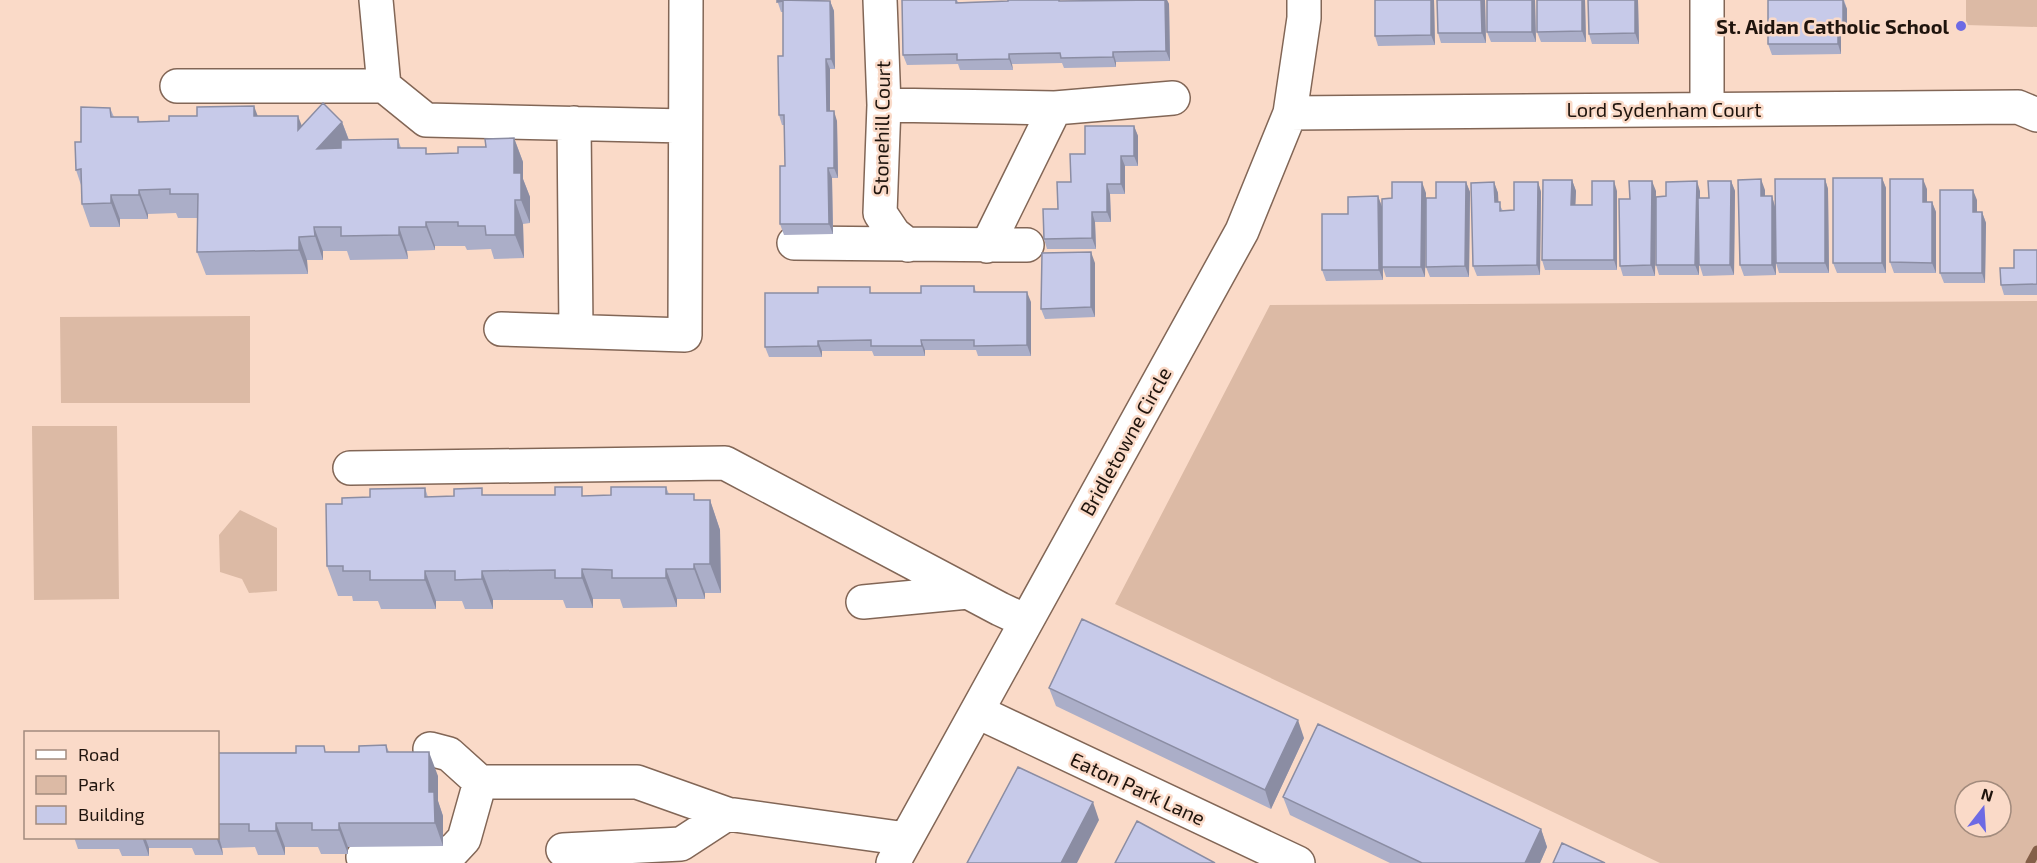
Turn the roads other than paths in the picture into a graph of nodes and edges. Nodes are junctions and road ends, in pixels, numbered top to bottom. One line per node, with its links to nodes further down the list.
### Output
1 (376, 0): 7 (street)
2 (686, 0): 15 (street)
3 (880, 0): 9 (street, Stonehill Court)
4 (1304, 0): 12 (street, Bridletowne Circle)
5 (1707, 0): 11 (street)
6 (177, 86): 7 (street)
7 (384, 86): 14 (street)
8 (1173, 98): 10 (street)
9 (884, 105): 10 (street); 17 (street, Stonehill Court)
10 (1055, 108): 19 (street)
11 (1707, 108): 12 (street, Lord Sydenham Court); 13 (street, Lord Sydenham Court)
12 (1290, 112): 25 (street, Bridletowne Circle)
13 (2037, 115)
14 (574, 123): 15 (street); 21 (street)
15 (685, 126): 21 (street)
16 (794, 243): 17 (street)
17 (908, 245): 19 (street)
18 (1027, 245): 19 (street)
19 (987, 246)
20 (501, 329): 21 (street)
21 (576, 331)
22 (350, 468): 23 (street)
23 (968, 592): 24 (street); 25 (street)
24 (863, 602)
25 (1026, 621): 26 (street, Bridletowne Circle)
26 (978, 712): 31 (street, Bridletowne Circle); 33 (street, Eaton Park Lane)
27 (430, 748): 28 (street)
28 (480, 782): 29 (street); 32 (street)
29 (727, 814): 30 (street); 31 (street)
30 (563, 850)
31 (900, 851)
32 (363, 857)
33 (1298, 863)

